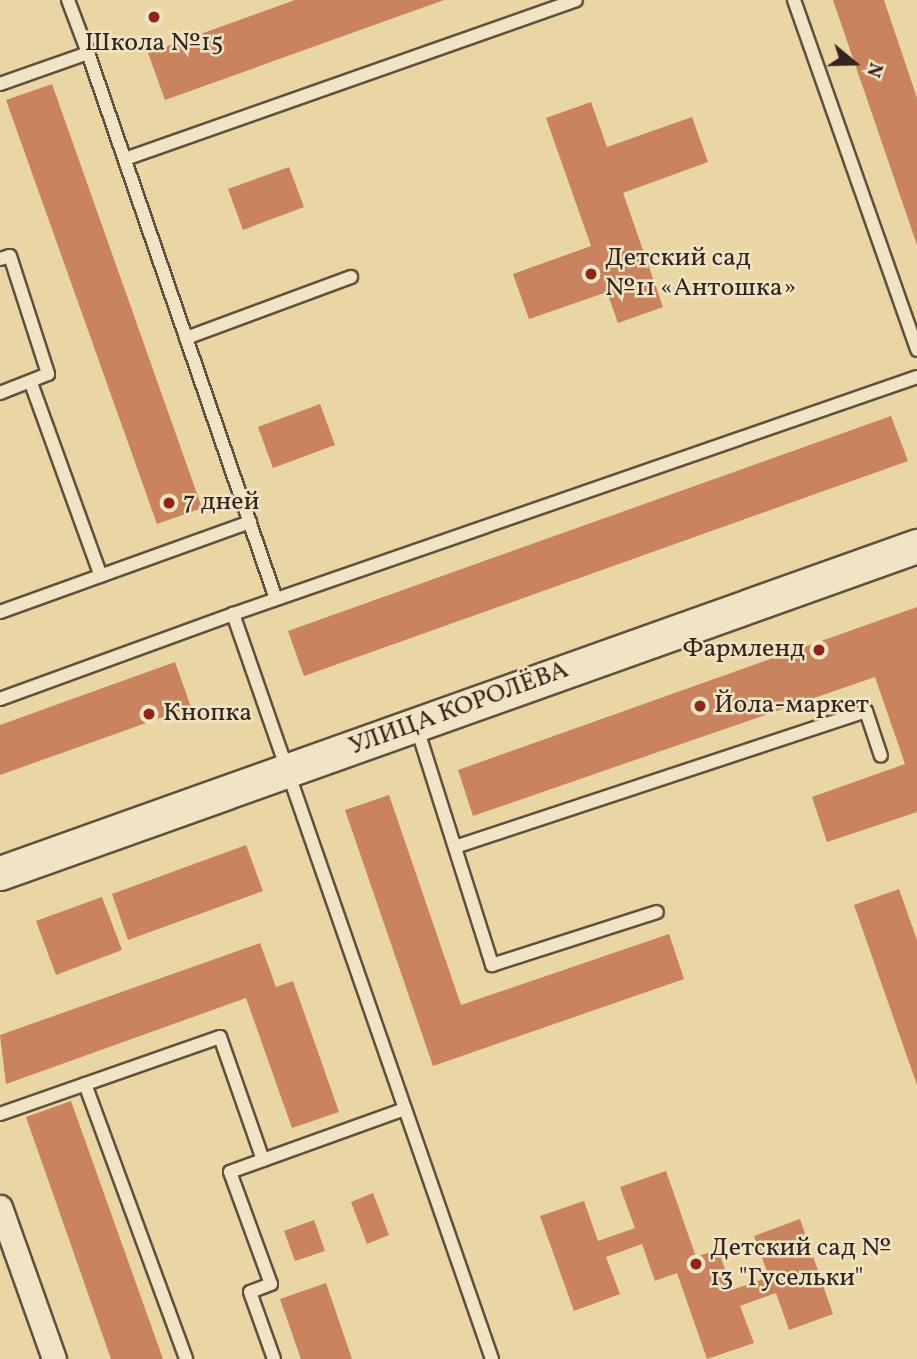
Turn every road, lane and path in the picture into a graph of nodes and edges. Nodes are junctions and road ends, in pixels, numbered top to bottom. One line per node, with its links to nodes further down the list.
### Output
1 (68, 0): 4 (lane)
2 (576, 0): 6 (lane)
3 (794, 0): 10 (lane)
4 (88, 53): 5 (lane); 6 (lane)
5 (0, 84)
6 (125, 159): 9 (lane)
7 (0, 259): 12 (lane)
8 (351, 277): 9 (lane)
9 (186, 338): 14 (lane)
10 (917, 350)
11 (917, 377): 17 (lane)
12 (31, 383): 13 (lane); 16 (lane)
13 (0, 393)
14 (250, 522): 16 (lane); 17 (lane)
15 (917, 545): 21 (street, УЛИЦА КОРОЛЁВА)
16 (101, 576): 18 (lane)
17 (276, 599): 19 (lane)
18 (0, 612)
19 (233, 614): 20 (lane); 23 (lane)
20 (0, 699)
21 (416, 725): 23 (street, УЛИЦА КОРОЛЁВА); 24 (lane)
22 (881, 757): 24 (lane)
23 (287, 771): 25 (street, УЛИЦА КОРОЛЁВА); 28 (lane)
24 (455, 847): 26 (lane)
25 (0, 873)
26 (657, 912)
27 (85, 1084): 29 (lane); 30 (lane); 33 (lane)
28 (405, 1109): 30 (lane); 35 (lane)
29 (0, 1114)
30 (263, 1160): 34 (lane)
31 (0, 1207): 32 (street)
32 (54, 1359)
33 (186, 1359)
34 (274, 1359)
35 (492, 1359)

